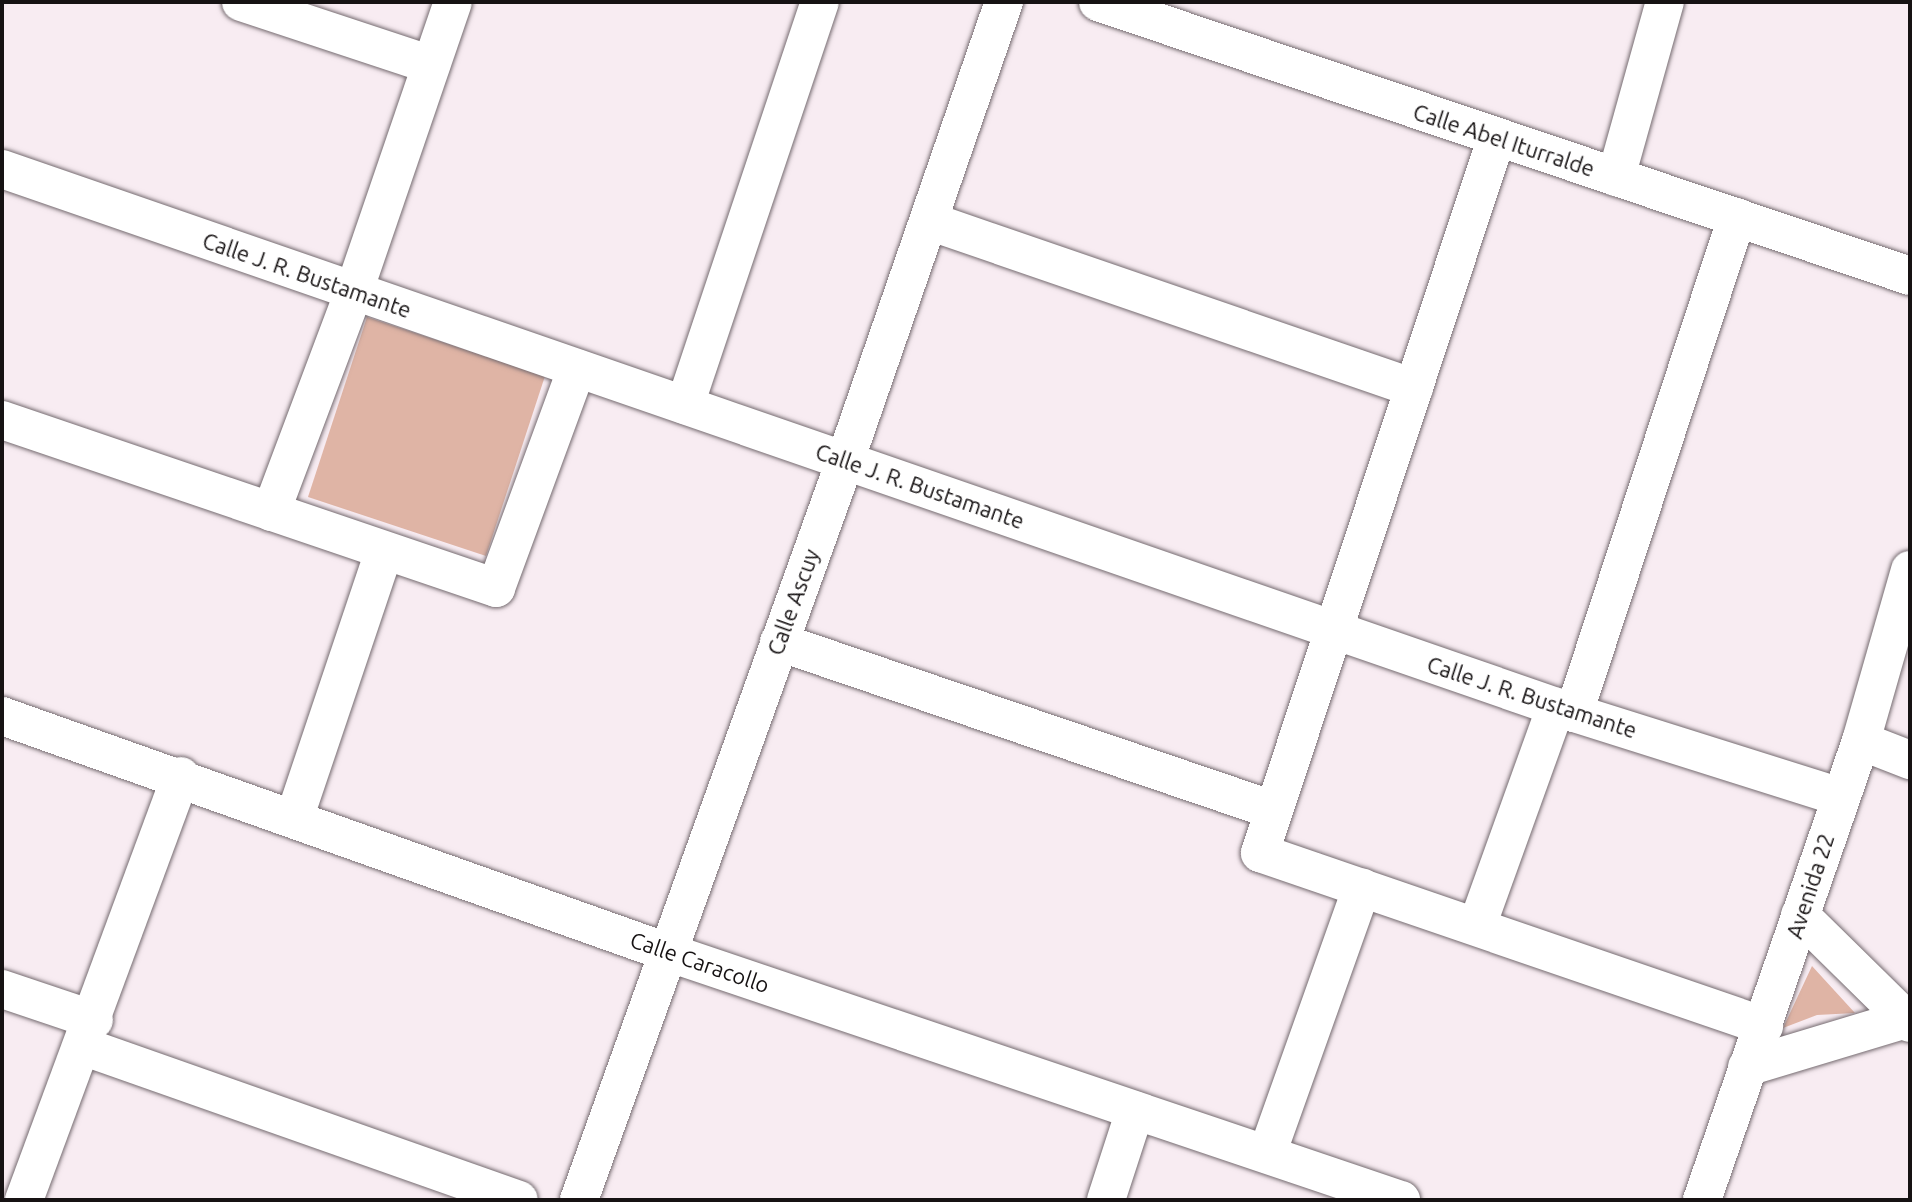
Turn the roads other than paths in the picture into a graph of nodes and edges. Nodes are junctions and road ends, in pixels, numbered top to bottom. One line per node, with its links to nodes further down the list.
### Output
1 (241, 2): 7 (street)
2 (453, 2): 7 (street)
3 (820, 2): 17 (street)
4 (1004, 2): 12 (street, Calle Ascuy)
5 (1098, 2): 8 (street, Calle Abel Iturralde)
6 (1665, 2): 10 (street)
7 (431, 65): 14 (street)
8 (1496, 139): 10 (street, Calle Abel Iturralde); 16 (street)
9 (2, 169): 14 (street, Calle J. R. Bustamante)
10 (1616, 177): 11 (street, Calle Abel Iturralde)
11 (1737, 217): 13 (street, Calle Abel Iturralde); 25 (street)
12 (929, 221): 16 (street); 19 (street, Calle Ascuy)
13 (1910, 276)
14 (354, 291): 15 (street, Calle J. R. Bustamante); 20 (street)
15 (577, 368): 17 (street, Calle J. R. Bustamante); 21 (street)
16 (1414, 388): 23 (street)
17 (685, 405): 19 (street, Calle J. R. Bustamante)
18 (2, 420): 20 (street)
19 (845, 461): 23 (street, Calle J. R. Bustamante); 24 (street, Calle Ascuy)
20 (271, 512): 21 (street)
21 (384, 552): 32 (street)
22 (1910, 570): 27 (street, Avenida 22)
23 (1331, 629): 25 (street, Calle J. R. Bustamante); 31 (street)
24 (779, 642): 31 (street); 36 (street, Calle Ascuy)
25 (1565, 710): 30 (street, Calle J. R. Bustamante); 35 (street)
26 (2, 716): 29 (street, Calle Caracollo)
27 (1861, 741): 28 (street); 30 (street, Avenida 22)
28 (1910, 760)
29 (181, 776): 32 (street, Calle Caracollo); 40 (street)
30 (1840, 797): 34 (street, Avenida 22)
31 (1273, 810): 33 (street)
32 (295, 816): 36 (street, Calle Caracollo)
33 (1362, 887): 35 (street); 43 (street)
34 (1800, 915): 38 (street); 39 (street, Avenida 22)
35 (1477, 926): 39 (street)
36 (667, 952): 42 (street, Calle Caracollo); 46 (street, Calle Ascuy)
37 (2, 989): 40 (street)
38 (1908, 1021): 41 (street)
39 (1764, 1026): 41 (street, Avenida 22)
40 (88, 1033): 44 (street); 45 (street)
41 (1747, 1067): 49 (street, Avenida 22)
42 (1135, 1111): 43 (street, Calle Caracollo); 47 (street)
43 (1267, 1154): 48 (street, Calle Caracollo)
44 (24, 1200)
45 (519, 1200)
46 (579, 1200)
47 (1106, 1200)
48 (1401, 1200)
49 (1702, 1200)

